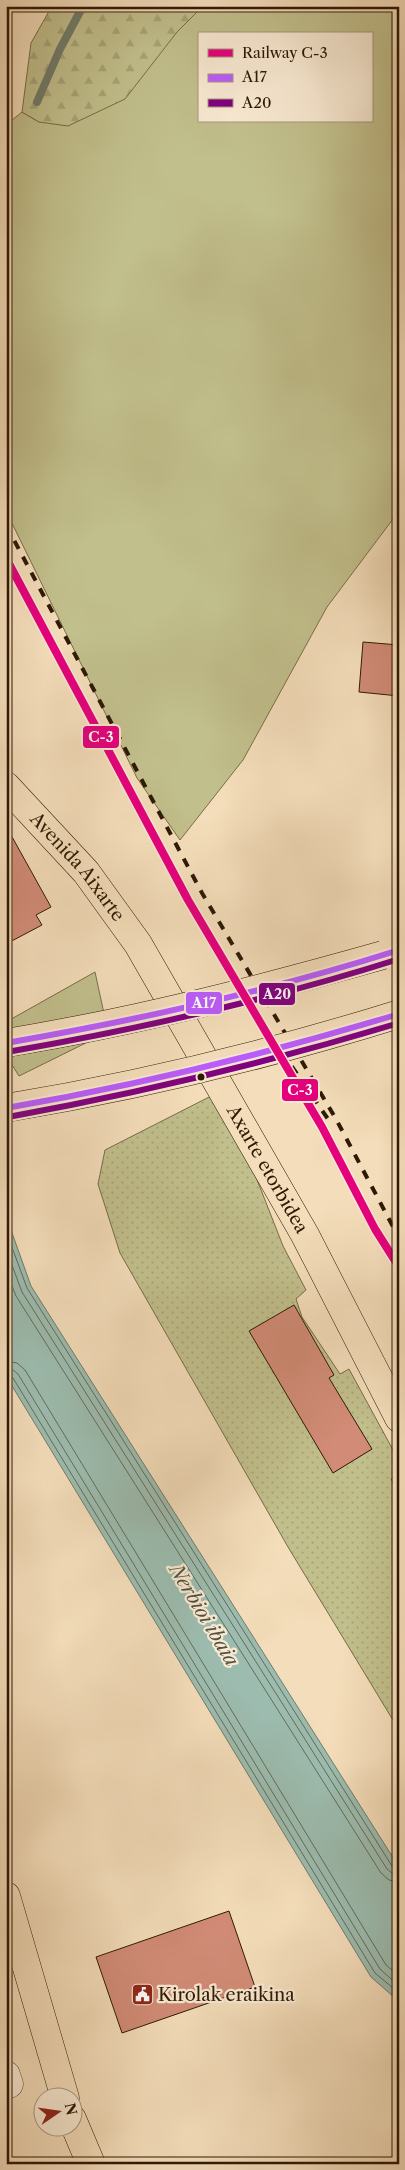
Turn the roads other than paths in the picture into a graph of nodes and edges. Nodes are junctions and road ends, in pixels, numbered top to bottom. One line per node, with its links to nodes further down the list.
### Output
1 (6, 786): 2 (main road, Avenida Aixarte)
2 (126, 927): 7 (main road, Axarte etorbidea)
3 (383, 955): 5 (main road, bridge)
4 (399, 1014): 6 (main road, bridge)
5 (6, 1043)
6 (6, 1108)
7 (399, 1418)
8 (6, 1896): 9 (main road)
9 (62, 2088)
10 (70, 2138): 12 (main road)
11 (80, 2138): 13 (main road)
12 (69, 2164)
13 (91, 2164)

